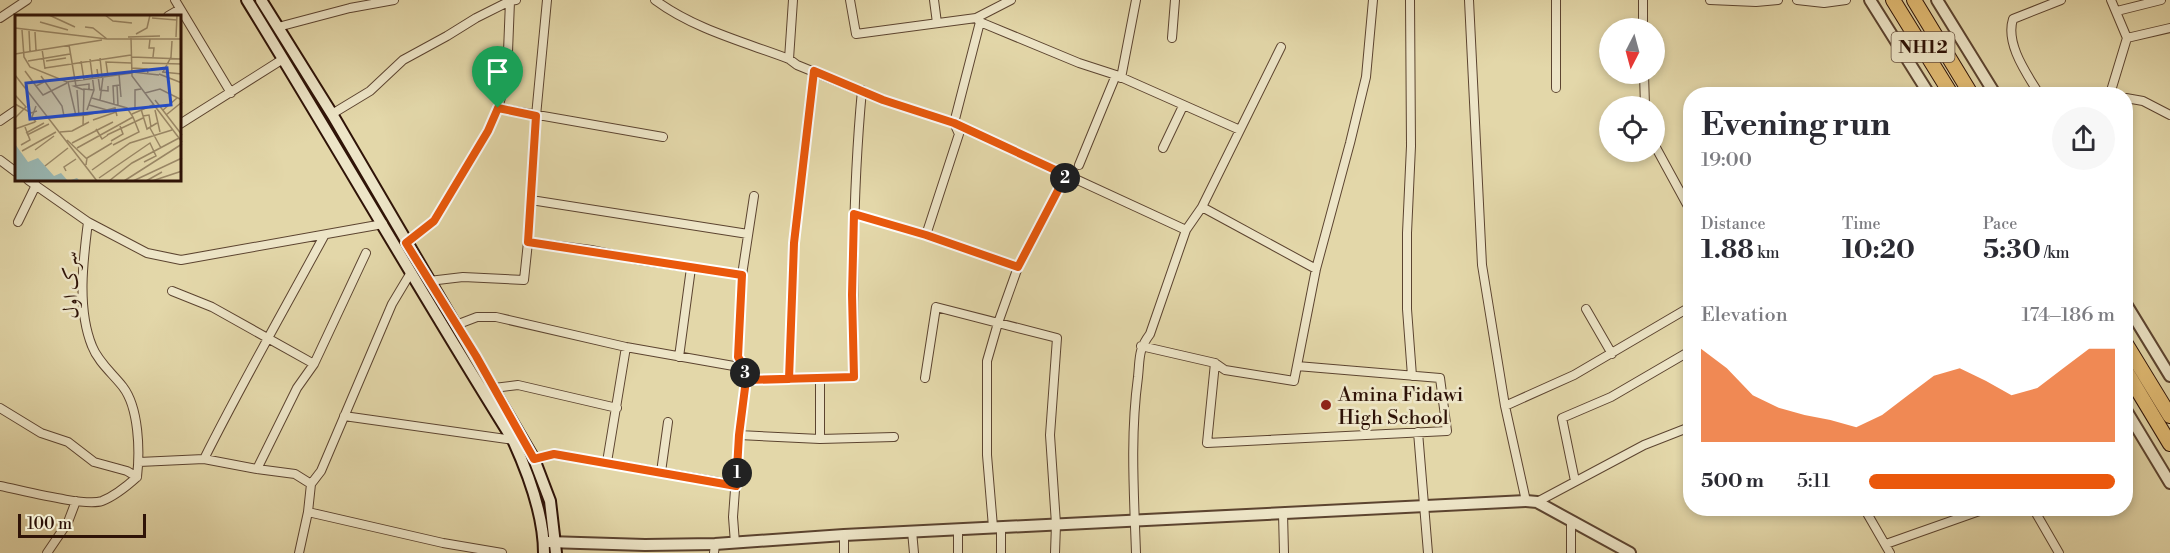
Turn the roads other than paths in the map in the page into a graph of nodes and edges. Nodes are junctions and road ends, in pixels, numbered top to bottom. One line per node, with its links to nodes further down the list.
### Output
1 (27, 0): 35 (street)
2 (176, 0): 32 (street)
3 (247, 0): 46 (street)
4 (261, 0): 39 (street)
5 (394, 0): 39 (street)
6 (516, 0): 31 (street)
7 (547, 0): 65 (street)
8 (655, 0): 47 (street)
9 (794, 0): 47 (street)
10 (850, 0): 38 (street)
11 (934, 0): 38 (street)
12 (1011, 0): 37 (street)
13 (1136, 0): 49 (street)
14 (1175, 0): 43 (street)
15 (1373, 0): 96 (street)
16 (1410, 0): 117 (street)
17 (1469, 0): 125 (street)
18 (1556, 0): 56 (street)
19 (1643, 0): 36 (street)
20 (1710, 0): 21 (street)
21 (1778, 0)
22 (1797, 0): 23 (street)
23 (1846, 0)
24 (1870, 0): 50 (street)
25 (1893, 0): 44 (highway, NH12)
26 (1914, 0): 41 (highway, NH12)
27 (1937, 0): 53 (street)
28 (2061, 0): 54 (street)
29 (2111, 0): 33 (street)
30 (2161, 0): 33 (street)
31 (510, 1): 61 (street); 63 (street)
32 (180, 9): 34 (street); 58 (street)
33 (2117, 11): 42 (street)
34 (170, 15)
35 (0, 18)
36 (1643, 18)
37 (978, 20): 38 (street); 49 (street); 68 (street)
38 (937, 23)
39 (278, 27): 63 (street)
40 (2170, 28): 42 (street)
41 (1935, 36): 44 (highway); 52 (highway, NH12)
42 (2127, 38): 55 (street)
43 (1172, 39)
44 (1921, 44): 51 (highway, NH12)
45 (1281, 47): 69 (street)
46 (283, 59): 58 (street); 86 (street)
47 (789, 59): 48 (street)
48 (814, 71): 57 (street); 120 (street)
49 (1118, 76): 60 (street); 74 (street)
50 (1925, 87)
51 (1947, 87)
52 (1967, 87)
53 (1991, 87)
54 (2035, 87)
55 (2112, 87)
56 (1556, 88)
57 (862, 90): 68 (street); 83 (street)
58 (231, 93): 67 (street)
59 (2133, 99): 64 (street)
60 (1184, 106): 69 (street); 71 (street)
61 (498, 108): 65 (street); 92 (street)
62 (15, 111): 66 (street)
63 (332, 114): 92 (street)
64 (2170, 115)
65 (536, 116): 70 (street); 81 (street)
66 (0, 121)
67 (182, 123)
68 (954, 123): 76 (street); 89 (street)
69 (1240, 130): 82 (street)
70 (663, 137)
71 (1163, 148)
72 (0, 160): 75 (street)
73 (1664, 162): 80 (street)
74 (1078, 165)
75 (15, 171)
76 (1066, 175): 87 (street); 94 (street)
77 (31, 182): 78 (street)
78 (36, 185): 84 (street); 85 (street)
79 (754, 196): 88 (street)
80 (1683, 197)
81 (531, 200): 88 (street); 91 (street)
82 (1202, 207): 87 (street); 96 (street)
83 (854, 214): 89 (street); 121 (street)
84 (18, 222)
85 (88, 222): 90 (street); 141 (street, سرک اول)
86 (383, 224): 90 (street); 97 (street)
87 (1186, 230): 107 (street)
88 (748, 234): 98 (street)
89 (926, 235): 94 (street)
90 (324, 236): 106 (street)
91 (528, 242): 95 (street); 99 (street)
92 (406, 243): 99 (street)
93 (366, 253): 114 (street)
94 (1018, 267): 104 (street)
95 (691, 268): 98 (street); 112 (street)
96 (1316, 269): 115 (street)
97 (410, 274): 128 (street); 137 (street)
98 (742, 275): 116 (street)
99 (429, 281): 105 (street)
100 (172, 291): 106 (street)
101 (1586, 309): 109 (street)
102 (1683, 311): 109 (street)
103 (2133, 315): 118 (street)
104 (998, 323): 119 (street); 161 (street); 162 (street)
105 (456, 325): 108 (street); 124 (street)
106 (270, 338): 114 (street); 139 (street)
107 (1141, 346): 113 (street); 159 (street)
108 (626, 347): 112 (street); 127 (street)
109 (1611, 354): 125 (street)
110 (1683, 355): 146 (street)
111 (2133, 355): 129 (highway)
112 (679, 357): 116 (street)
113 (1215, 363): 115 (street); 133 (street)
114 (314, 364): 143 (street)
115 (1297, 366): 117 (street)
116 (745, 368): 122 (street)
117 (1412, 376): 133 (street)
118 (2170, 376)
119 (925, 378)
120 (789, 379): 121 (street); 122 (street)
121 (820, 379): 136 (street)
122 (746, 380): 134 (street)
123 (2133, 383): 138 (highway)
124 (494, 388): 127 (street); 140 (street)
125 (1505, 406): 152 (street)
126 (0, 408): 145 (street)
127 (617, 408): 142 (street)
128 (344, 416): 137 (street); 148 (street)
129 (2170, 416)
130 (668, 422): 144 (street)
131 (2133, 422): 147 (street)
132 (1683, 430): 146 (street)
133 (1418, 432): 153 (street)
134 (739, 435): 136 (street); 150 (street)
135 (894, 437): 136 (street)
136 (820, 439)
137 (513, 440): 169 (street)
138 (2170, 444)
139 (204, 459): 141 (street); 143 (street)
140 (534, 459): 142 (street); 168 (street)
141 (139, 462): 145 (street, سرک اول)
142 (607, 462): 144 (street)
143 (257, 469): 148 (street)
144 (661, 472): 150 (street)
145 (137, 477): 151 (street)
146 (1575, 481): 152 (street)
147 (2170, 483)
148 (311, 484): 154 (street)
149 (0, 486): 151 (street)
150 (736, 486): 166 (street)
151 (76, 501): 171 (street)
152 (1531, 502): 153 (street); 160 (street)
153 (1426, 505): 155 (street); 181 (street)
154 (308, 512): 172 (street); 173 (street)
155 (1283, 513): 159 (street); 180 (street)
156 (1869, 516): 167 (street)
157 (1965, 516): 167 (street)
158 (2037, 516): 185 (street)
159 (1135, 519): 161 (street); 179 (street)
160 (1571, 521): 182 (street); 183 (street)
161 (1056, 525): 162 (street); 178 (street)
162 (997, 527): 163 (street); 177 (street)
163 (958, 529): 164 (street); 176 (street)
164 (912, 531): 165 (street); 175 (street)
165 (844, 535): 166 (street); 174 (street)
166 (735, 543): 170 (street)
167 (1886, 544): 184 (street)
168 (556, 547): 169 (street); 170 (street)
169 (544, 548)
170 (715, 549)
171 (47, 553)
172 (299, 553)
173 (502, 553)
174 (844, 553)
175 (914, 553)
176 (958, 553)
177 (1002, 553)
178 (1055, 553)
179 (1136, 553)
180 (1284, 553)
181 (1428, 553)
182 (1571, 553)
183 (1630, 553)
184 (1890, 553)
185 (2059, 553)

